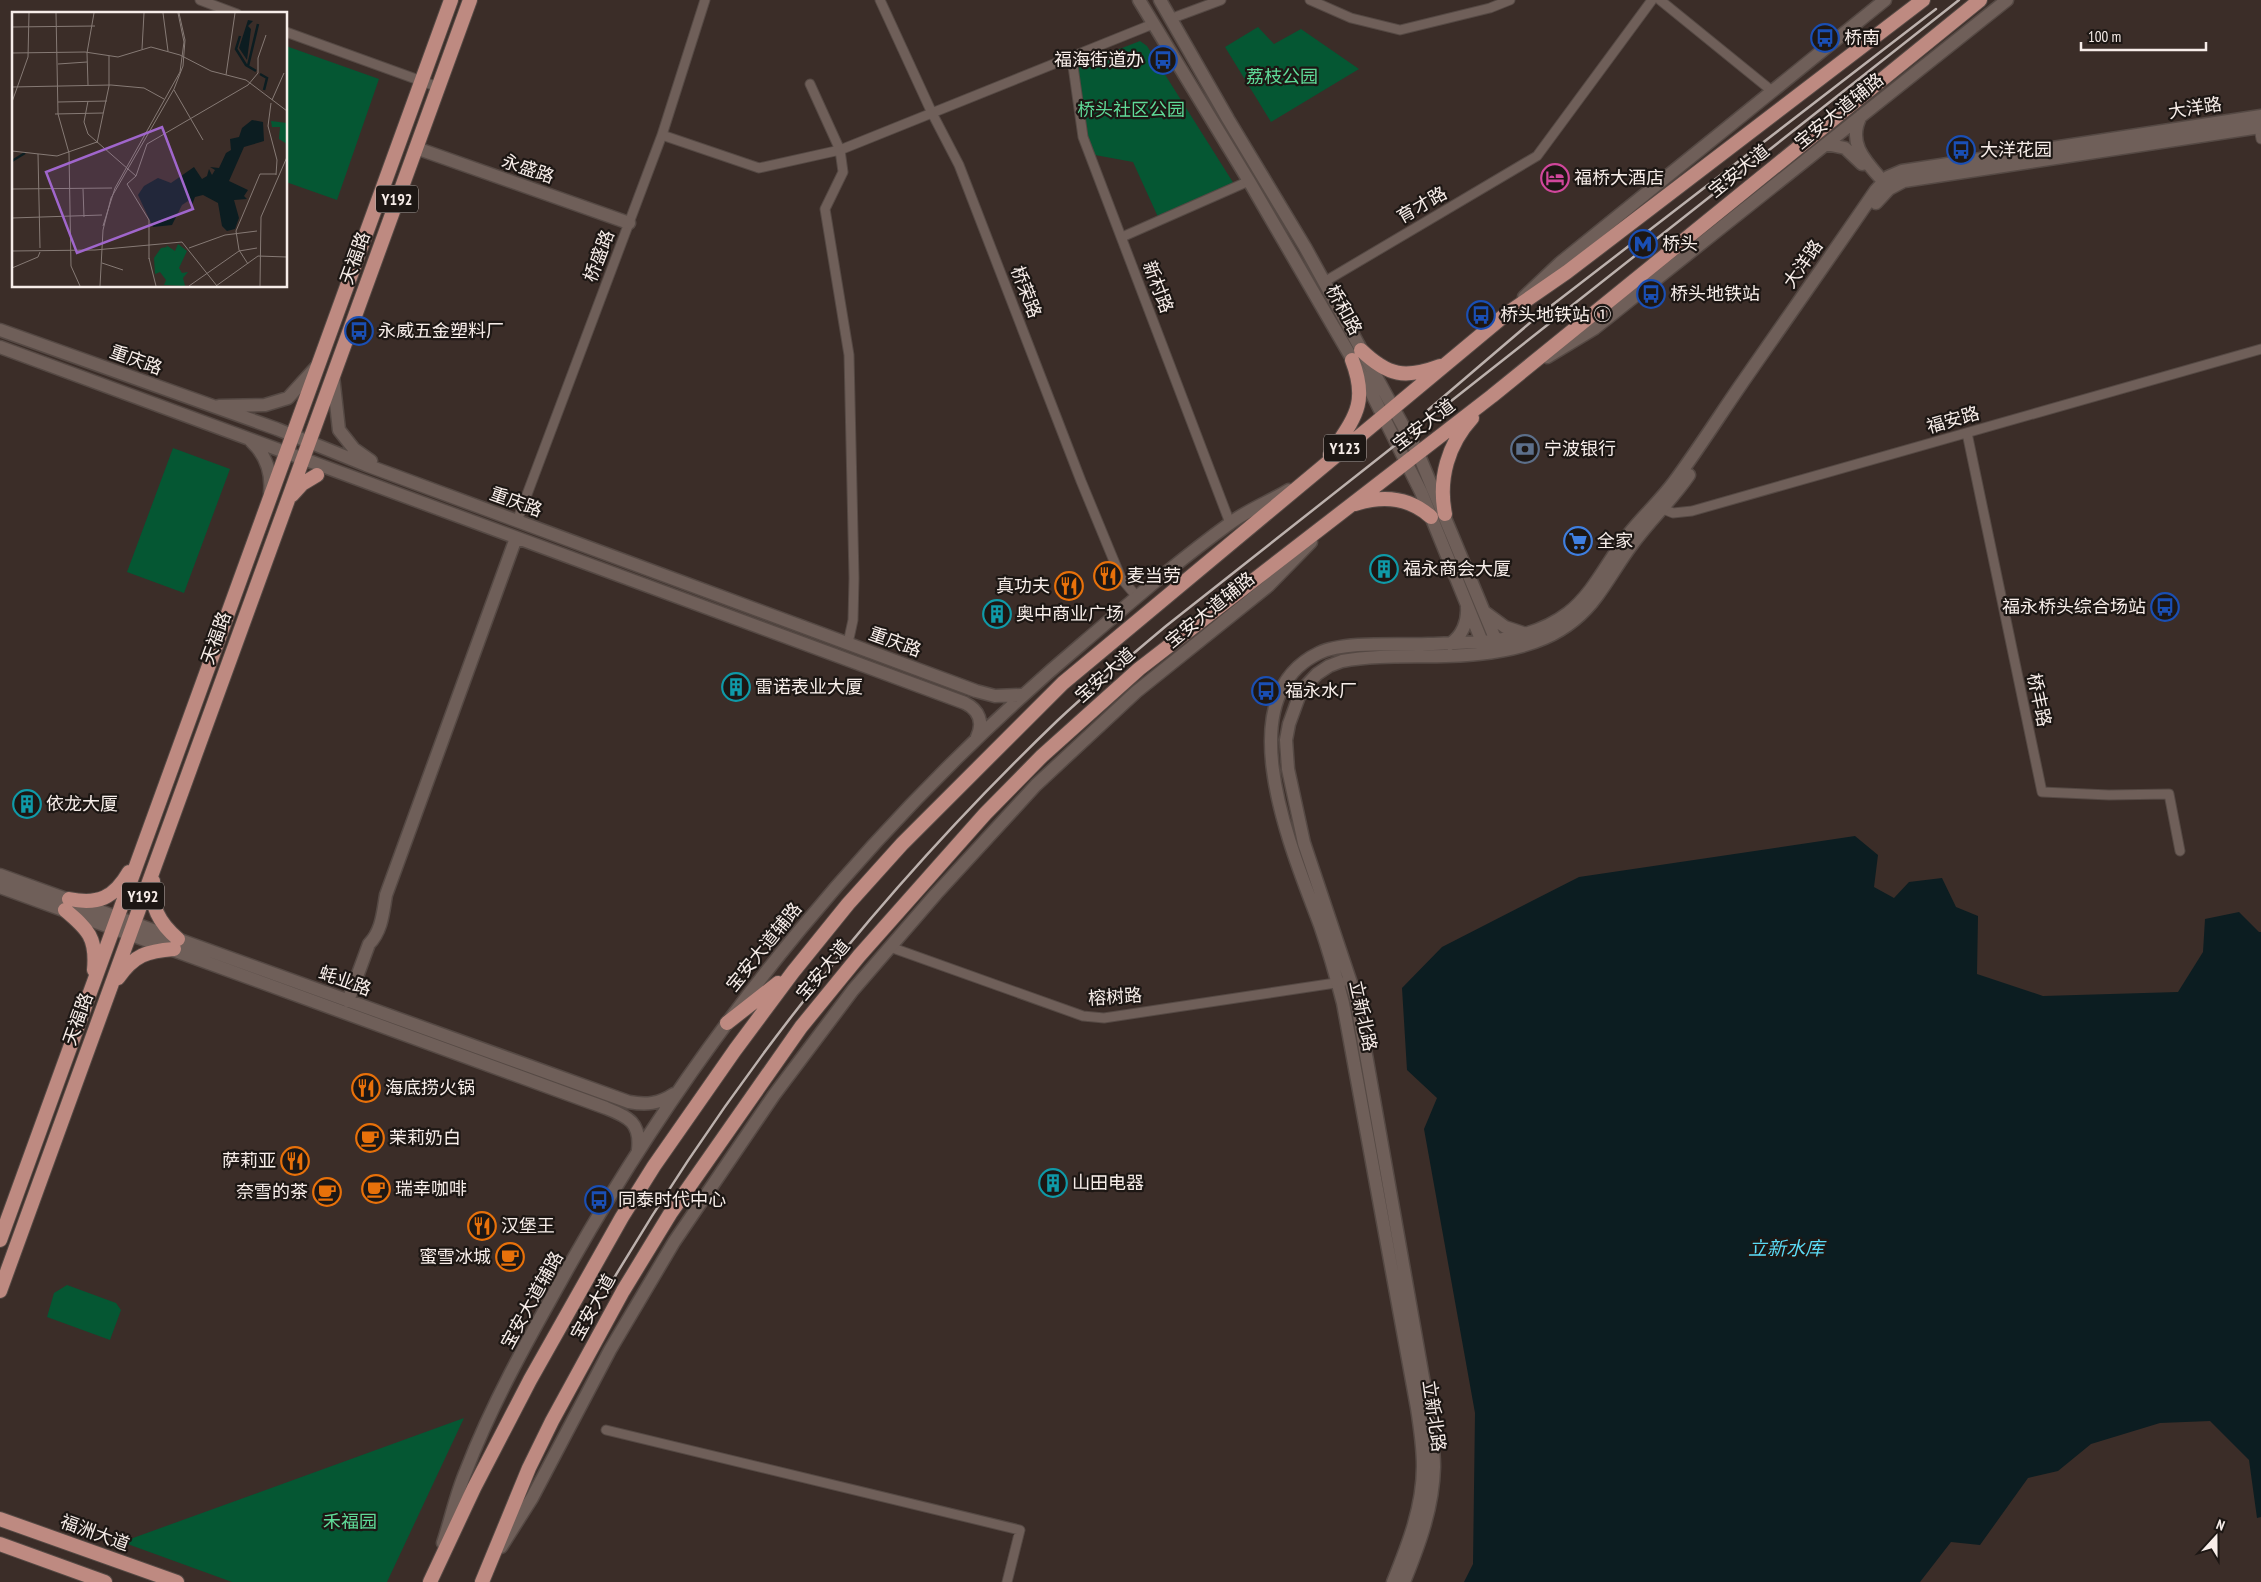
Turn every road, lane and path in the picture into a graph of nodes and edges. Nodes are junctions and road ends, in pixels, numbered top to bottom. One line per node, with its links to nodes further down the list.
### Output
1 (200, 0): 17 (street)
2 (451, 0): 22 (main road, 天福路 / Y192)
3 (470, 0): 24 (main road, 天福路 / Y192)
4 (705, 0): 29 (street, 桥盛路)
5 (880, 0): 26 (street, 桥荣路)
6 (1139, 0): 19 (main road, 桥和路)
7 (1160, 0): 18 (main road, 桥和路)
8 (1221, 0): 18 (street)
9 (1310, 0): 10 (street)
10 (1510, 0)
11 (1652, 0): 37 (street, 育才路)
12 (1660, 0): 25 (street)
13 (1885, 0): 25 (main road)
14 (1923, 0): 38 (main road, 宝安大道)
15 (1980, 0): 45 (main road, 宝安大道)
16 (2007, 0): 27 (main road, 宝安大道辅路)
17 (232, 12)
18 (1170, 19): 37 (main road, 桥和路)
19 (1153, 24): 21 (street); 33 (main road, 桥和路)
20 (288, 33): 22 (street)
21 (1072, 59): 26 (street); 36 (street, 新村路)
22 (422, 81): 24 (street); 43 (main road, 天福路 / Y192)
23 (810, 84): 32 (street)
24 (438, 87): 31 (main road, 天福路 / Y192)
25 (1772, 91): 38 (main road)
26 (932, 113): 32 (street); 71 (street, 桥荣路)
27 (1861, 116): 30 (main road, 宝安大道辅路); 34 (main road)
28 (2260, 125): 34 (main road, 大洋路)
29 (662, 135): 32 (street); 35 (street, 桥盛路)
30 (1826, 144): 34 (main road); 45 (main road, 宝安大道辅路)
31 (416, 148): 35 (main road, 永盛路); 46 (main road, 天福路 / Y192)
32 (840, 150): 75 (street)
33 (1249, 180): 36 (street); 42 (main road, 桥和路)
34 (1884, 187): 65 (main road, 大洋路)
35 (629, 223): 68 (street, 桥盛路)
36 (1122, 237): 69 (street, 新村路)
37 (1324, 282): 42 (main road, 桥和路)
38 (1505, 315): 44 (main road, 宝安大道)
39 (0, 330): 48 (main road, 重庆路)
40 (0, 347): 52 (main road, 重庆路)
41 (2261, 349): 50 (street, 福安路)
42 (1357, 355): 44 (main road); 49 (main road, 桥和路); 57 (main road)
43 (320, 363): 48 (main road); 51 (main road, 天福路 / Y192)
44 (1448, 363): 49 (main road, 宝安大道)
45 (1522, 371): 47 (main road, 宝安大道)
46 (332, 375): 53 (main road, 天福路 / Y192); 58 (main road)
47 (1492, 396): 55 (main road, 宝安大道); 66 (main road)
48 (214, 407): 51 (main road, 重庆路)
49 (1389, 412): 55 (main road, 桥和路); 57 (main road, 宝安大道 / Y123)
50 (1967, 433): 65 (street, 福安路); 84 (street, 桥丰路)
51 (292, 434): 53 (main road, 重庆路); 54 (main road, 天福路 / Y192)
52 (245, 437): 54 (main road, 重庆路); 62 (main road, Y192)
53 (310, 442): 56 (main road, 天福路 / Y192); 58 (main road, 重庆路)
54 (285, 452): 56 (main road, 重庆路); 62 (main road, 天福路 / Y192)
55 (1412, 457): 64 (main road, 宝安大道); 66 (main road, 桥和路)
56 (303, 459): 60 (main road, 重庆路); 63 (main road, 天福路 / Y192)
57 (1320, 468): 61 (main road, 宝安大道 / Y123)
58 (388, 473): 68 (main road, 重庆路)
59 (317, 475): 60 (main road); 63 (main road)
60 (354, 478): 70 (main road, 重庆路)
61 (1306, 480): 69 (main road, 宝安大道辅路 / Y123); 93 (main road, 宝安大道)
62 (270, 498): 83 (main road, 天福路 / Y192)
63 (287, 502): 85 (main road, 天福路 / Y192)
64 (1349, 506): 66 (main road); 67 (main road, 宝安大道)
65 (1658, 507): 74 (main road, 大洋路); 77 (main road, 大洋路)
66 (1438, 516): 72 (main road, 桥和路); 73 (main road, 桥和路)
67 (1332, 519): 92 (main road, 宝安大道辅路); 107 (main road, 宝安大道)
68 (517, 521): 75 (main road, 重庆路)
69 (1230, 522): 71 (main road, 宝安大道辅路 / Y123)
70 (516, 538): 80 (main road, 重庆路); 98 (main road)
71 (1137, 597): 81 (main road, 宝安大道辅路 / Y123)
72 (1467, 605): 76 (main road); 78 (main road, 桥和路)
73 (1483, 609): 74 (main road); 77 (main road, 桥和路)
74 (1526, 633): 77 (main road, 大洋路)
75 (848, 643): 79 (main road, 重庆路)
76 (1450, 644): 78 (main road, 立新北路); 95 (main road, 立新北路)
77 (1498, 645): 78 (main road, 立新北路)
78 (1485, 647): 94 (main road, 立新北路)
79 (912, 667): 80 (main road); 81 (main road, 重庆路)
80 (906, 681): 82 (main road, 重庆路)
81 (1021, 695): 82 (main road, 宝安大道辅路 / Y123)
82 (977, 737): 99 (main road, 宝安大道辅路)
83 (142, 850): 88 (main road); 89 (main road, 天福路 / Y192)
84 (2180, 851)
85 (158, 854): 90 (main road, 天福路 / Y192); 91 (main road)
86 (0, 875): 88 (main road, 蚝业路)
87 (0, 886): 88 (main road, 蚝业路)
88 (67, 905): 89 (main road, 蚝业路); 96 (main road)
89 (116, 923): 90 (main road, 蚝业路); 96 (main road, 天福路 / Y192)
90 (131, 928): 91 (main road, 蚝业路); 97 (main road, 天福路 / Y192)
91 (176, 944): 97 (main road); 98 (main road, 蚝业路); 101 (main road, 蚝业路)
92 (890, 946): 95 (street, 榕树路); 107 (main road, 宝安大道辅路)
93 (793, 972): 99 (main road); 108 (main road, 宝安大道)
94 (1352, 980): 95 (street, 榕树路); 114 (main road, 立新北路)
95 (1338, 983): 113 (main road, 立新北路)
96 (91, 990): 102 (main road, 天福路 / Y192)
97 (106, 998): 103 (main road, 天福路 / Y192)
98 (348, 1000): 100 (main road, 蚝业路)
99 (727, 1023): 100 (main road, 宝安大道辅路)
100 (678, 1091): 101 (main road, 宝安大道辅路)
101 (638, 1150): 108 (main road, 宝安大道辅路)
102 (0, 1240)
103 (0, 1290)
104 (606, 1430): 112 (street)
105 (0, 1519): 110 (main road, 福洲大道)
106 (0, 1544): 109 (main road)
107 (489, 1566): 111 (main road, 宝安大道)
108 (431, 1581)
109 (105, 1582)
110 (177, 1582)
111 (484, 1582)
112 (1007, 1582)
113 (1393, 1582)
114 (1404, 1582)

